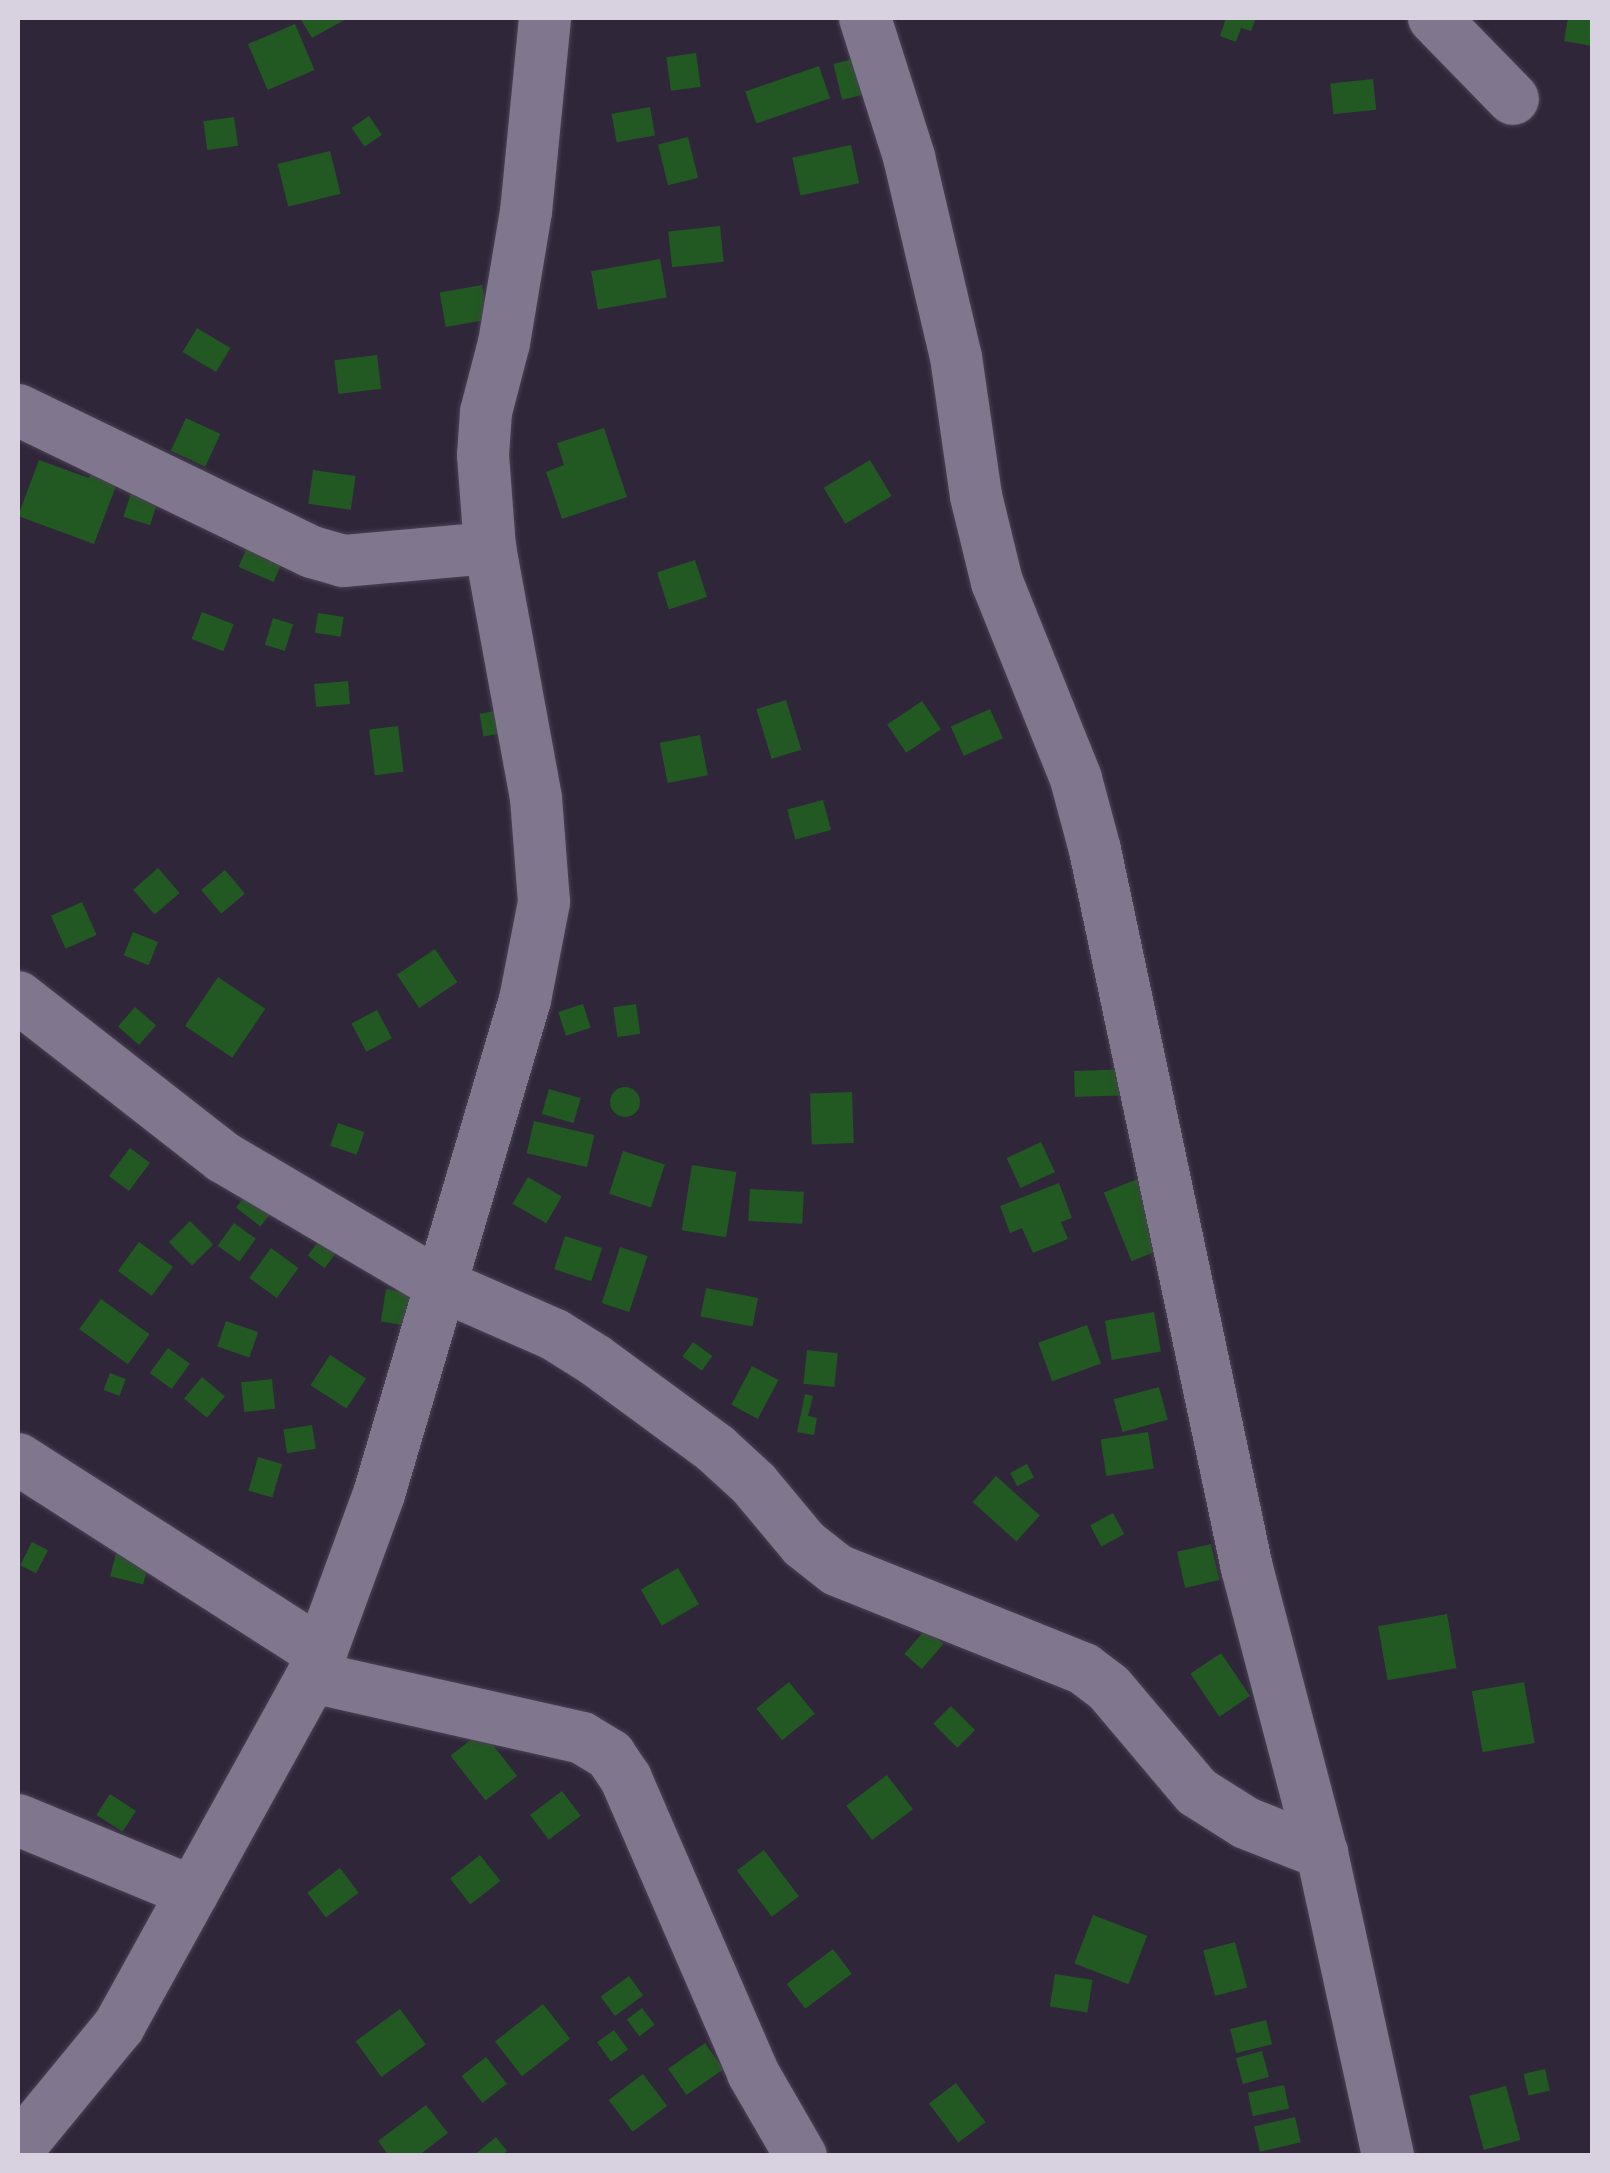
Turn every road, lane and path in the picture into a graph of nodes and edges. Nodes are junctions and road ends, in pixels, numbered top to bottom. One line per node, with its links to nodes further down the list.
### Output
1 (545, 18): 6 (street)
2 (866, 18): 12 (street)
3 (1434, 18): 4 (street)
4 (1513, 99)
5 (18, 410): 6 (street)
6 (490, 548): 8 (street)
7 (18, 997): 8 (street)
8 (439, 1284): 10 (street); 12 (street)
9 (18, 1459): 10 (street)
10 (317, 1664): 13 (street); 15 (street)
11 (18, 1820): 13 (street)
12 (1322, 1854): 16 (street)
13 (193, 1892): 14 (street)
14 (18, 2149)
15 (801, 2156)
16 (1388, 2156)

